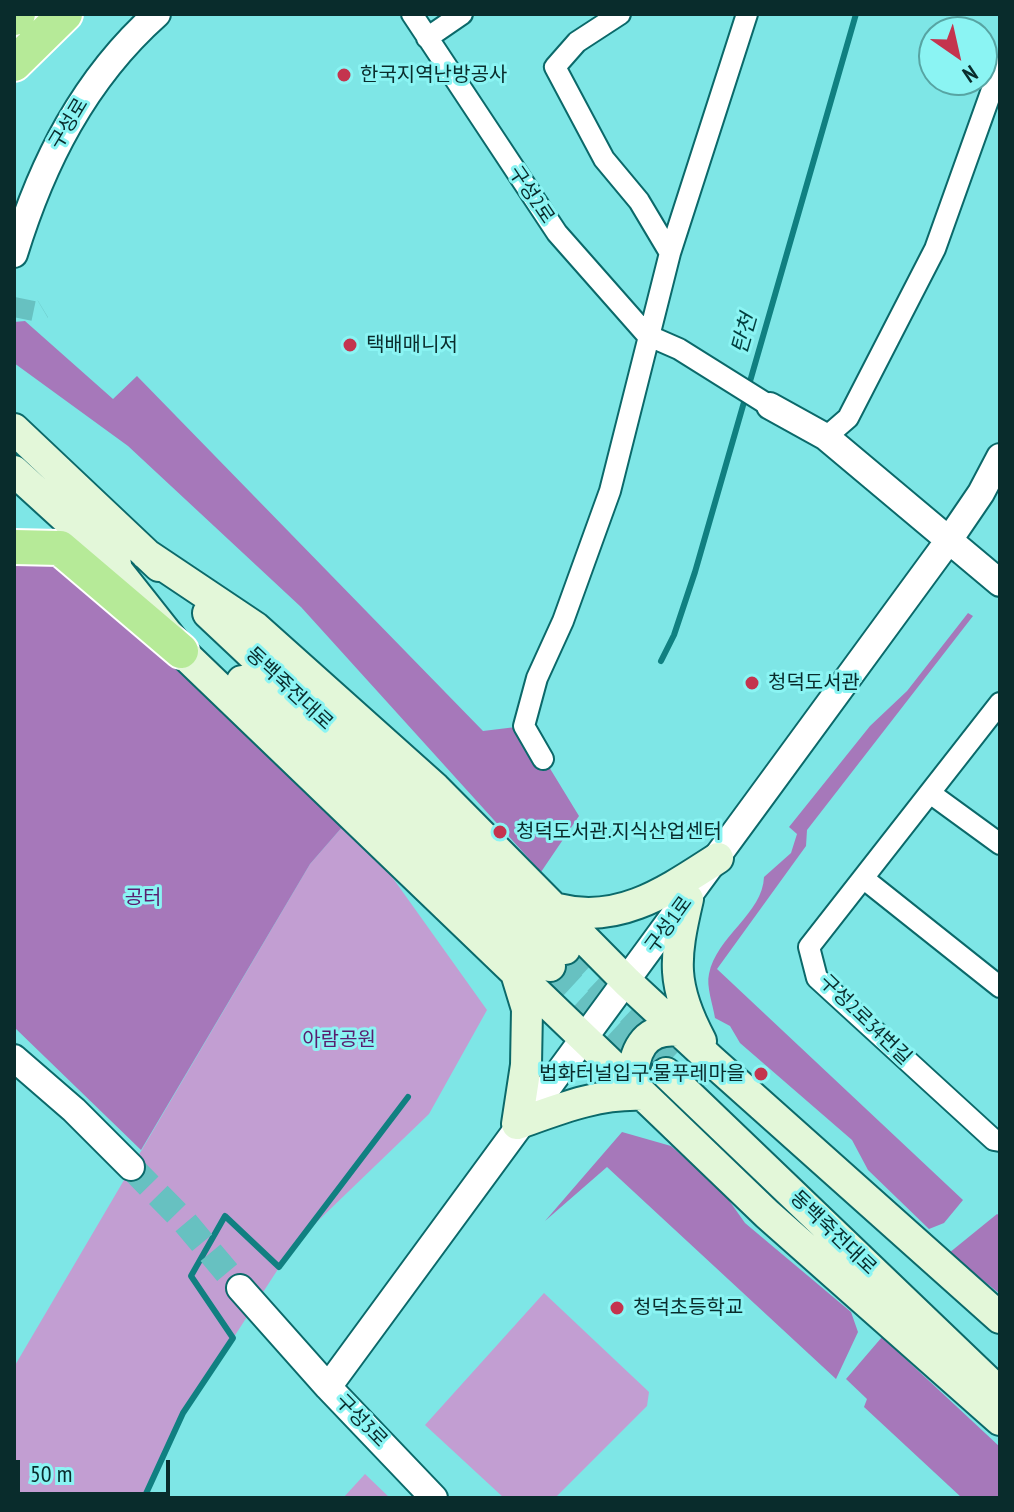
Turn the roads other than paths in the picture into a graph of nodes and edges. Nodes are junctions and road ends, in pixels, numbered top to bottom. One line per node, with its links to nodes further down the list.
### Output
1 (65, 14): 8 (highway)
2 (157, 14): 11 (street, 구성로)
3 (412, 14): 7 (street, 구성2로)
4 (462, 14): 7 (street)
5 (620, 14): 10 (street)
6 (747, 14): 10 (street)
7 (427, 38): 12 (street, 구성2로)
8 (14, 64)
9 (1000, 67): 15 (street)
10 (670, 253): 12 (street)
11 (14, 254)
12 (647, 335): 13 (street, 구성2로); 25 (street)
13 (770, 406): 15 (street)
14 (14, 429): 21 (main road, 동백죽전대로)
15 (826, 437): 18 (street)
16 (1000, 457): 18 (street, 구성1로)
17 (14, 471): 20 (main road, 동백죽전대로)
18 (949, 540): 22 (street); 28 (street, 구성1로)
19 (14, 547): 23 (highway)
20 (102, 551): 23 (main road); 31 (main road, 동백죽전대로)
21 (146, 554): 31 (main road, 동백죽전대로); 31 (main road)
22 (1000, 583)
23 (181, 651): 31 (main road)
24 (1000, 703): 26 (street, 구성2로34번길)
25 (543, 759)
26 (930, 793): 27 (street); 29 (street, 구성2로34번길)
27 (1000, 844)
28 (718, 858): 30 (street, 구성1로); 31 (main road)
29 (863, 878): 33 (street); 40 (street, 구성2로34번길)
30 (688, 899): 32 (street, 구성1로); 37 (main road)
31 (548, 950): 32 (main road); 34 (main road); 39 (main road)
32 (627, 982): 34 (street, 구성1로); 35 (main road)
33 (1000, 987)
34 (583, 1038): 38 (main road); 39 (street, 구성1로)
35 (674, 1053): 37 (main road); 38 (main road); 44 (main road, 동백죽전대로); 46 (main road, 동백죽전대로)
36 (14, 1058): 41 (street)
37 (711, 1060): 43 (main road)
38 (638, 1091): 39 (main road); 47 (main road)
39 (517, 1124): 45 (street, 구성1로)
40 (1000, 1141)
41 (131, 1167)
42 (240, 1288): 45 (street, 구성3로)
43 (1000, 1318)
44 (1000, 1342)
45 (328, 1387): 48 (street, 구성3로)
46 (1000, 1393)
47 (1000, 1420)
48 (434, 1498)

